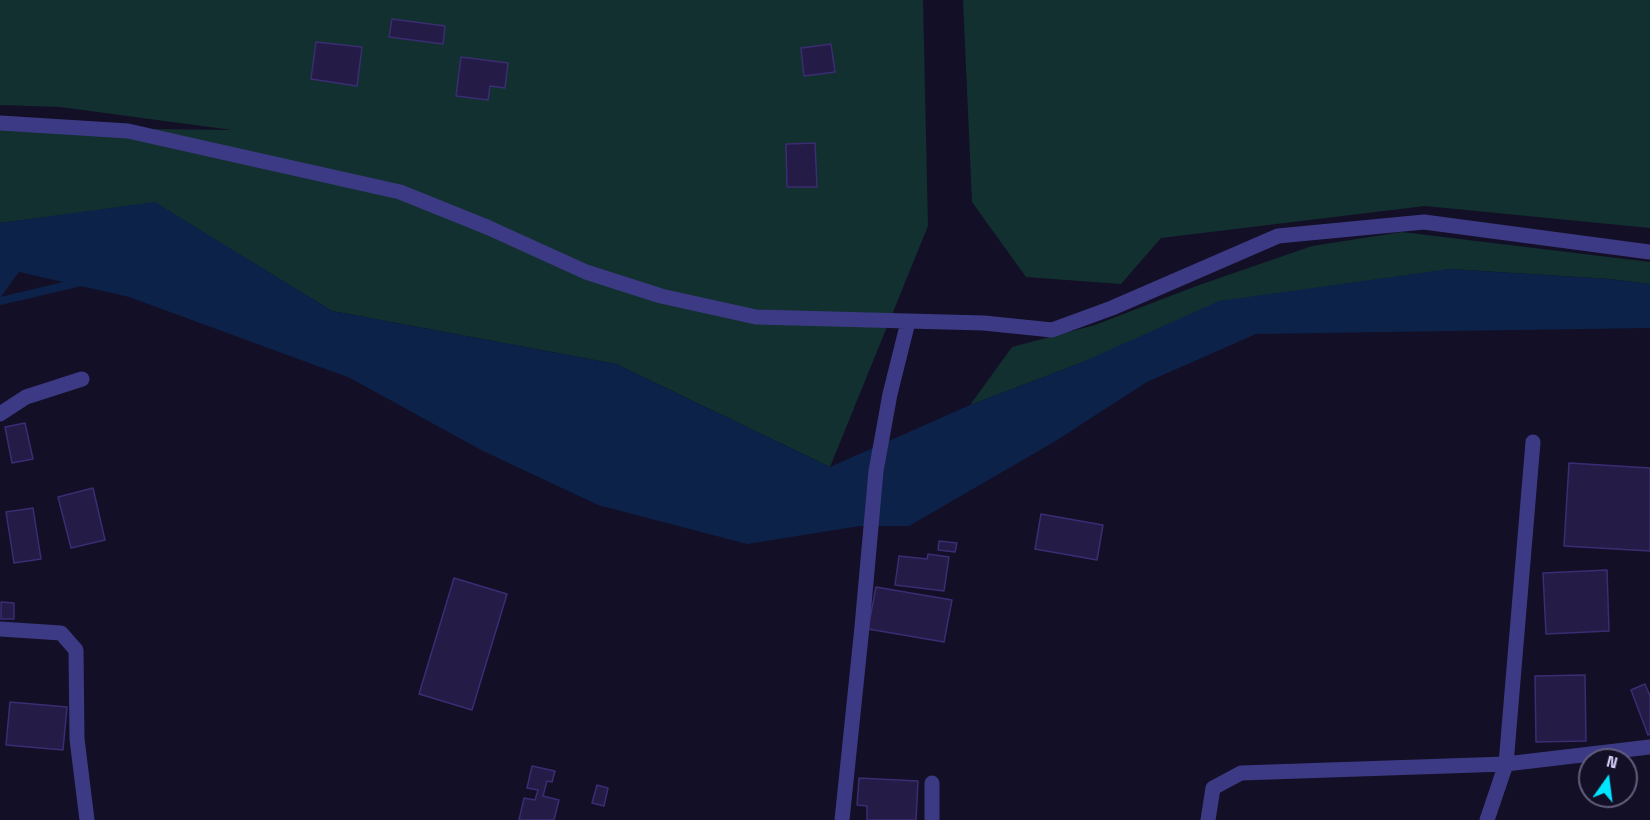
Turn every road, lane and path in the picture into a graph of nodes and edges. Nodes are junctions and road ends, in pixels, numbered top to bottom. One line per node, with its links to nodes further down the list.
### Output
1 (0, 123): 3 (street)
2 (1650, 252): 3 (street)
3 (908, 322): 12 (street)
4 (82, 379): 5 (street)
5 (0, 414)
6 (1533, 442): 9 (street)
7 (0, 629): 11 (street)
8 (1650, 747): 9 (street)
9 (1506, 764): 14 (street); 15 (street)
10 (932, 783): 13 (street)
11 (87, 820)
12 (842, 820)
13 (932, 820)
14 (1208, 820)
15 (1487, 820)

